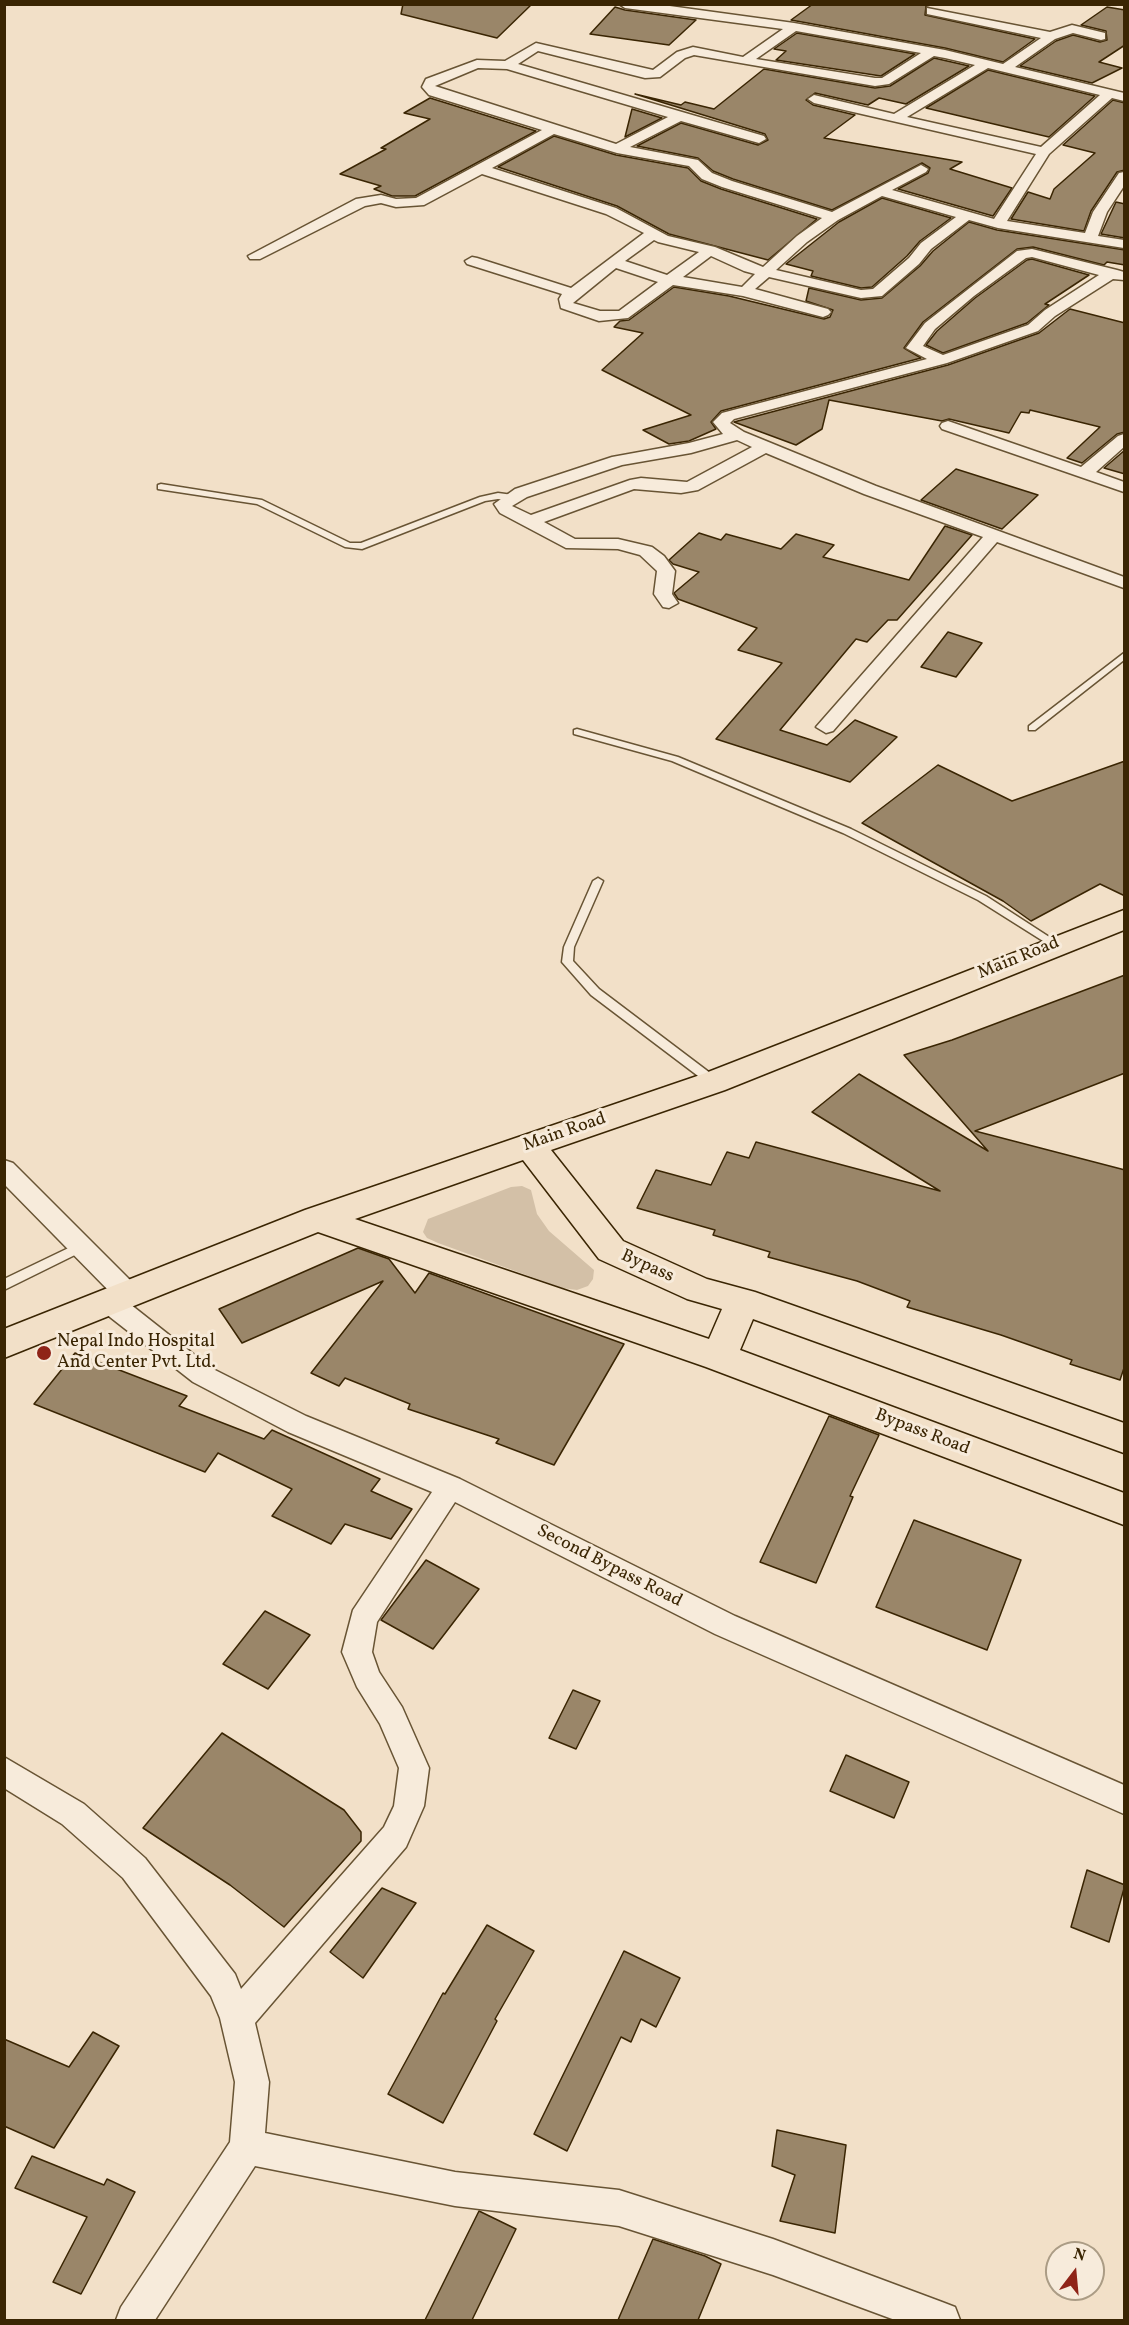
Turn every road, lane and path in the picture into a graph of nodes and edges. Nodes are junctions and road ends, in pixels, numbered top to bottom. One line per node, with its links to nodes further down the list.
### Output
1 (625, 4): 4 (street)
2 (712, 4): 4 (street)
3 (931, 11): 6 (street)
4 (700, 13): 5 (street)
5 (794, 27): 8 (street); 9 (street)
6 (1051, 36): 7 (street); 12 (street)
7 (1101, 36)
8 (932, 52): 9 (street); 10 (street)
9 (745, 61): 11 (street)
10 (987, 63): 12 (street); 17 (street)
11 (508, 65): 16 (street); 18 (street)
12 (1006, 68): 13 (street)
13 (1110, 93): 14 (street); 21 (street)
14 (1125, 97)
15 (814, 99): 17 (street)
16 (681, 116): 19 (street); 20 (street)
17 (896, 118): 21 (street)
18 (553, 129): 20 (street); 22 (street)
19 (759, 139)
20 (617, 149): 27 (street)
21 (1044, 152): 28 (street)
22 (481, 169): 29 (street); 33 (street)
23 (921, 169): 25 (street)
24 (1125, 176): 30 (street)
25 (879, 191): 26 (street); 27 (street)
26 (966, 216): 28 (street); 36 (street)
27 (833, 217): 36 (street)
28 (998, 224): 30 (street)
29 (654, 233): 32 (street); 35 (street)
30 (1090, 238): 31 (street)
31 (1125, 244)
32 (710, 250): 36 (street); 38 (street)
33 (255, 256)
34 (472, 261): 39 (street)
35 (614, 262): 38 (street); 39 (street)
36 (767, 271): 40 (street)
37 (1118, 275): 42 (street); 42 (street)
38 (671, 280): 39 (street); 40 (street)
39 (573, 292)
40 (747, 292): 41 (street)
41 (823, 312)
42 (942, 360): 44 (street)
43 (948, 426): 47 (street)
44 (738, 435): 46 (street); 50 (street)
45 (1125, 439): 47 (street)
46 (766, 446): 51 (street); 52 (street)
47 (1084, 473): 49 (street)
48 (161, 487): 50 (lane)
49 (1125, 487)
50 (513, 498): 51 (street)
51 (529, 522): 54 (street)
52 (994, 535): 53 (street); 56 (street)
53 (1125, 583)
54 (669, 603)
55 (1125, 656): 57 (lane)
56 (826, 727)
57 (1032, 728)
58 (577, 732): 61 (lane)
59 (598, 881): 62 (lane)
60 (1125, 919): 61 (main road, Main Road)
61 (1055, 944): 62 (main road, Main Road)
62 (714, 1082): 63 (main road, Main Road)
63 (529, 1145): 65 (main road, Main Road); 69 (main road, Bypass)
64 (4, 1169): 66 (street, Second Bypass Road)
65 (317, 1219): 68 (main road, Main Road); 71 (main road, Bypass Road)
66 (81, 1247): 67 (lane); 68 (street, Second Bypass Road)
67 (4, 1285)
68 (120, 1299): 70 (main road, Main Road); 73 (street, Second Bypass Road)
69 (743, 1301): 71 (main road); 72 (main road)
70 (4, 1344)
71 (719, 1357): 74 (main road, Bypass Road)
72 (1125, 1438)
73 (450, 1487): 76 (street, Second Bypass Road); 77 (street)
74 (1125, 1509)
75 (5, 1772): 77 (street)
76 (1125, 1800)
77 (237, 2018): 78 (street)
78 (247, 2147): 79 (street); 80 (street)
79 (134, 2320)
80 (942, 2320)

